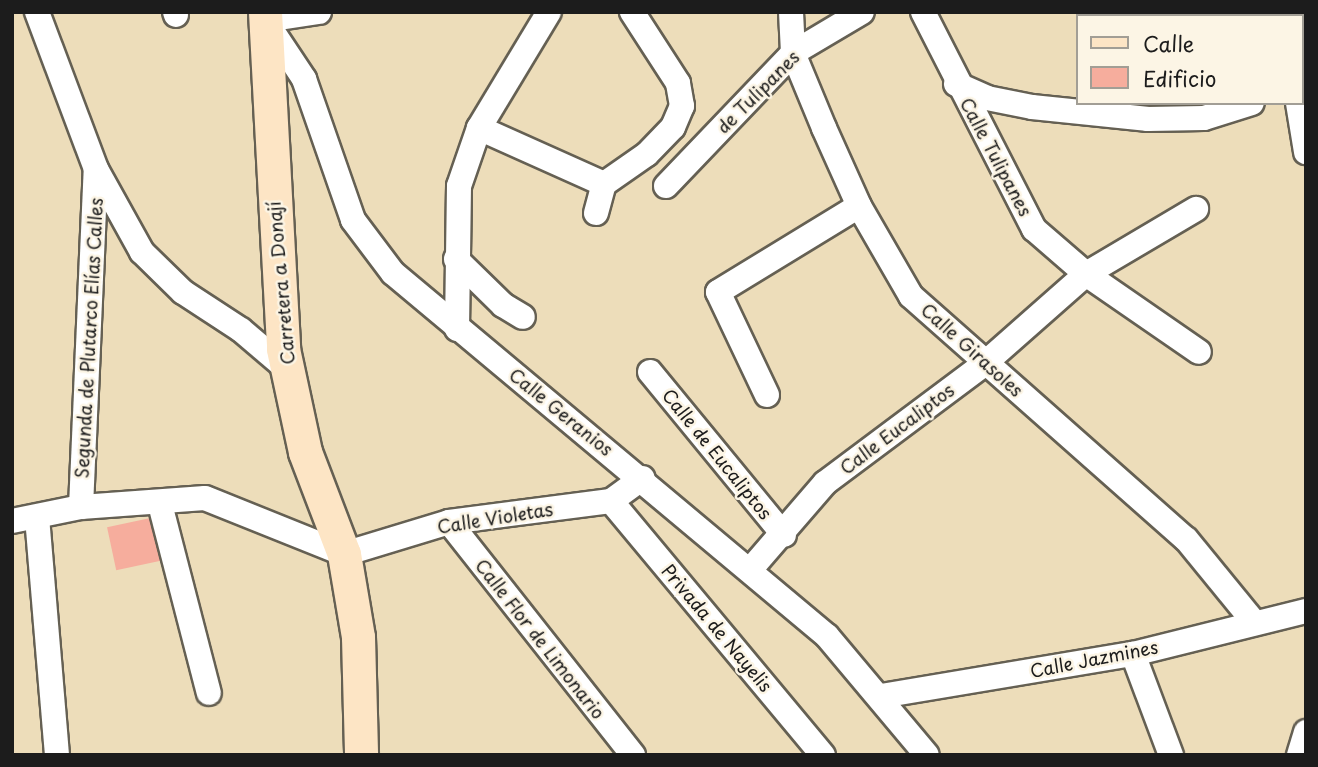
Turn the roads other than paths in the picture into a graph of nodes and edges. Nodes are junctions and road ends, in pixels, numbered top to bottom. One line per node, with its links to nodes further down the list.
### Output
1 (37, 12): 15 (street)
2 (319, 12): 8 (street)
3 (549, 12): 13 (street)
4 (632, 12): 16 (street)
5 (791, 12): 9 (street, Calle Girasoles)
6 (862, 12): 9 (street, de Tulipanes)
7 (923, 12): 10 (street, Calle Tulipanes)
8 (265, 16): 24 (street, Calle Geranios); 27 (main road, Carretera a Donají)
9 (793, 53): 17 (street, de Tulipanes); 18 (street, Calle Girasoles)
10 (956, 84): 11 (street); 22 (street, Calle Tulipanes)
11 (1245, 105)
12 (1298, 105): 14 (street)
13 (479, 128): 16 (street); 21 (street)
14 (1306, 152)
15 (96, 169): 27 (street); 33 (street, Segunda de Plutarco Elías Calles)
16 (604, 184): 20 (street)
17 (666, 186)
18 (859, 206): 26 (street, Calle Girasoles); 29 (street)
19 (1196, 209): 22 (street, Calle Eucaliptos)
20 (596, 213)
21 (456, 259): 23 (street); 24 (street)
22 (1086, 274): 25 (street, Calle Tulipanes); 26 (street, Calle Eucaliptos)
23 (523, 317)
24 (457, 329): 30 (street, Calle Geranios)
25 (1199, 352)
26 (984, 364): 37 (street, Calle Eucaliptos); 41 (street, Calle Girasoles)
27 (288, 370): 38 (main road, Carretera a Donají)
28 (650, 372): 37 (street, Calle de Eucaliptos)
29 (763, 387)
30 (643, 478): 31 (street, Calle Violetas); 39 (street, Calle Geranios)
31 (611, 501): 36 (street, Calle Violetas); 49 (street, Privada de Nayelis)
32 (160, 504): 33 (street); 38 (street); 43 (street)
33 (81, 507): 34 (street)
34 (37, 517): 35 (street); 46 (street)
35 (12, 521)
36 (449, 522): 38 (street, Calle Violetas); 48 (street, Calle Flor de Limonario)
37 (784, 536): 39 (street, Calle Eucaliptos)
38 (344, 554): 47 (main road, Carretera a Donají)
39 (750, 570): 44 (street, Calle Geranios)
40 (1306, 611): 41 (street, Calle Jazmines)
41 (1254, 622): 42 (street, Calle Jazmines)
42 (1133, 654): 44 (street, Calle Jazmines); 51 (street)
43 (209, 693)
44 (881, 696): 50 (street, Calle Geranios)
45 (1306, 732): 52 (street)
46 (57, 755)
47 (361, 755)
48 (633, 755)
49 (823, 755)
50 (927, 755)
51 (1171, 755)
52 (1299, 755)

